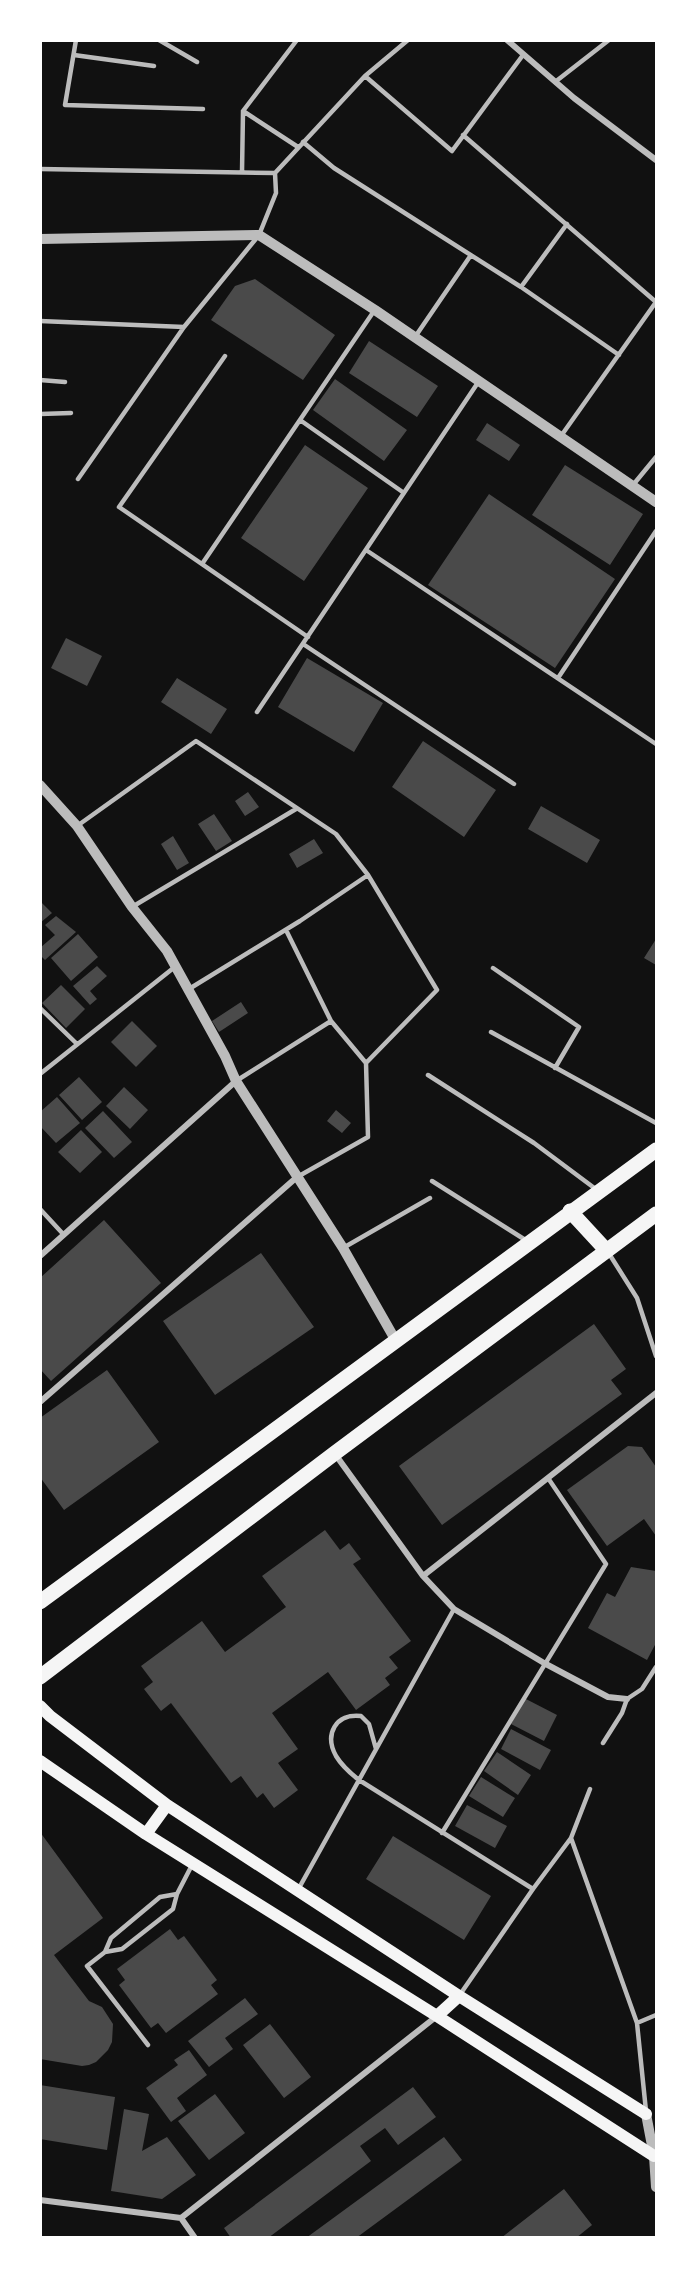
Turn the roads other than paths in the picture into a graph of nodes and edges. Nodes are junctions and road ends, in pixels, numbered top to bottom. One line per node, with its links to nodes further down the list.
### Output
1 (76, 40): 7 (lane)
2 (159, 40): 9 (lane)
3 (297, 40): 14 (lane)
4 (408, 40): 11 (lane)
5 (507, 40): 8 (street)
6 (609, 40): 12 (lane)
7 (74, 55): 10 (lane); 13 (lane)
8 (523, 55): 12 (street); 15 (lane)
9 (197, 62)
10 (154, 66)
11 (365, 76): 15 (lane); 16 (lane)
12 (555, 82): 18 (street)
13 (203, 109)
14 (243, 111): 17 (lane); 20 (lane)
15 (463, 135): 22 (lane)
16 (303, 142): 17 (lane); 25 (lane)
17 (298, 147): 21 (lane)
18 (657, 160)
19 (40, 169): 20 (lane)
20 (242, 172): 21 (lane)
21 (275, 173): 23 (lane)
22 (567, 224): 26 (lane); 27 (lane)
23 (259, 235): 24 (street); 28 (street); 30 (lane)
24 (40, 239)
25 (471, 255): 26 (lane); 31 (lane)
26 (521, 287): 32 (lane)
27 (656, 302): 32 (lane)
28 (375, 309): 31 (street); 39 (lane)
29 (40, 321): 30 (lane)
30 (184, 327): 42 (lane)
31 (415, 337): 35 (street)
32 (619, 355): 40 (lane)
33 (225, 356): 48 (lane)
34 (40, 380): 36 (lane)
35 (479, 381): 40 (street); 44 (lane)
36 (65, 382)
37 (71, 413): 38 (lane)
38 (40, 414)
39 (300, 420): 44 (lane); 48 (lane)
40 (561, 436): 43 (street)
41 (657, 458): 43 (lane)
42 (78, 479)
43 (633, 485): 45 (street)
44 (404, 493): 47 (lane)
45 (657, 502)
46 (657, 531): 51 (lane)
47 (366, 550): 49 (lane); 51 (lane)
48 (202, 564): 49 (lane)
49 (308, 637): 50 (lane)
50 (303, 644): 52 (lane); 54 (lane)
51 (558, 678): 53 (lane)
52 (257, 712)
53 (657, 744)
54 (514, 784)
55 (40, 785): 57 (street)
56 (296, 809): 57 (lane); 58 (lane); 59 (lane)
57 (77, 826): 59 (street)
58 (368, 875): 60 (lane); 68 (lane)
59 (132, 907): 61 (street)
60 (286, 930): 63 (lane); 65 (lane)
61 (176, 966): 63 (street); 67 (lane)
62 (494, 968): 69 (lane)
63 (189, 989): 72 (street)
64 (40, 1008): 67 (lane)
65 (331, 1021): 68 (lane); 72 (lane)
66 (491, 1032): 69 (lane)
67 (77, 1044): 70 (lane)
68 (366, 1063): 75 (lane)
69 (555, 1068): 73 (lane)
70 (40, 1074)
71 (428, 1075): 77 (lane)
72 (236, 1081): 75 (street); 82 (street)
73 (657, 1123)
74 (657, 1150): 77 (main road)
75 (297, 1177): 84 (street); 90 (street)
76 (432, 1182): 83 (lane)
77 (599, 1191): 80 (main road)
78 (430, 1198): 84 (lane)
79 (40, 1209): 82 (lane)
80 (570, 1211): 83 (main road); 85 (main road)
81 (655, 1217): 85 (main road)
82 (64, 1235): 86 (street)
83 (530, 1242): 87 (main road)
84 (343, 1248): 87 (street)
85 (606, 1250): 88 (lane); 91 (main road)
86 (40, 1256)
87 (396, 1341): 94 (main road)
88 (657, 1356)
89 (657, 1393): 92 (street)
90 (40, 1402)
91 (335, 1453): 93 (street); 98 (main road)
92 (548, 1478): 93 (street); 96 (lane)
93 (423, 1576): 95 (street)
94 (40, 1602)
95 (454, 1609): 96 (street); 102 (lane)
96 (544, 1663): 99 (street); 107 (lane)
97 (657, 1667): 99 (lane)
98 (40, 1677)
99 (627, 1699): 101 (lane)
100 (40, 1706): 106 (main road)
101 (603, 1743)
102 (376, 1749): 104 (lane); 104 (lane)
103 (40, 1761): 108 (main road)
104 (359, 1780): 107 (lane); 112 (lane)
105 (590, 1789): 109 (lane)
106 (166, 1805): 108 (main road); 112 (main road)
107 (442, 1833): 111 (lane)
108 (146, 1834): 110 (main road)
109 (571, 1838): 111 (lane); 118 (lane)
110 (193, 1863): 113 (lane); 117 (main road)
111 (533, 1889): 115 (lane)
112 (297, 1891): 115 (main road)
113 (177, 1894): 114 (lane); 114 (lane)
114 (105, 1952): 119 (lane)
115 (459, 1996): 117 (main road); 120 (main road)
116 (657, 2015): 118 (lane)
117 (437, 2016): 121 (main road); 124 (street)
118 (638, 2023): 120 (lane)
119 (148, 2045)
120 (646, 2114): 121 (street)
121 (654, 2156): 122 (street)
122 (657, 2187)
123 (40, 2199): 124 (street)
124 (181, 2218): 125 (street)
125 (195, 2238)

